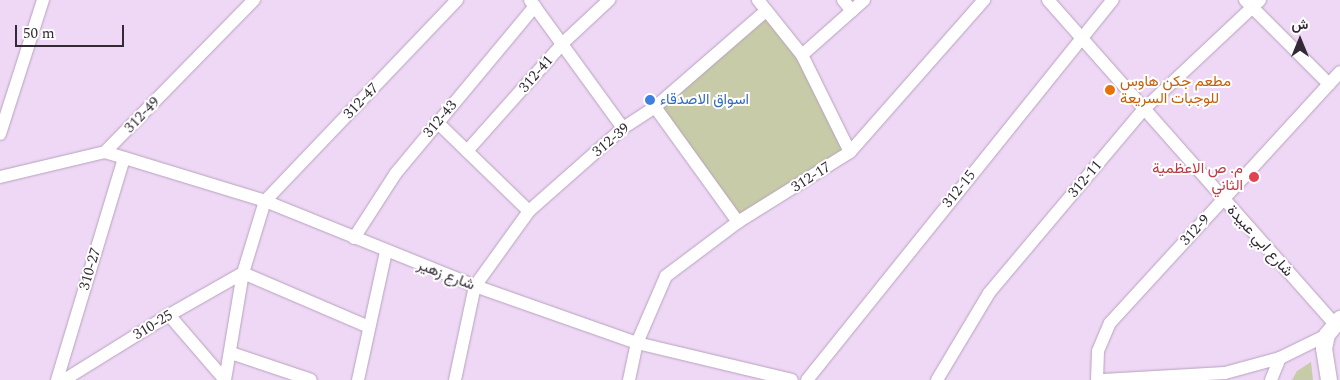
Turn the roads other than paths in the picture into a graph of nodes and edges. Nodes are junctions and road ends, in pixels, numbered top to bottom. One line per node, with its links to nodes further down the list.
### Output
1 (43, 0): 24 (street)
2 (254, 0): 26 (street, 312-49)
3 (457, 0): 31 (street, 312-47)
4 (609, 0): 16 (street, 312-41)
5 (758, 0): 13 (street)
6 (843, 0): 14 (street)
7 (864, 0): 14 (street)
8 (984, 0): 27 (street, 312-17)
9 (1048, 0): 15 (street, شارع ابي عبيدة)
10 (1113, 0): 15 (street, 312-15)
11 (1252, 2): 19 (street); 21 (street, 312-11)
12 (532, 3): 16 (street); 22 (street, 312-43)
13 (766, 11): 17 (street); 20 (street, 312-39)
14 (852, 11): 17 (street)
15 (1081, 37): 21 (street, شارع ابي عبيدة); 53 (street, 312-15)
16 (564, 42): 23 (street); 25 (street, 312-41)
17 (802, 55): 27 (street)
18 (1340, 72): 19 (street, 312-9)
19 (1329, 84): 30 (street, 312-9)
20 (655, 107): 23 (street, 312-39); 33 (street)
21 (1144, 109): 30 (street, شارع ابي عبيدة); 54 (street, 312-11)
22 (437, 122): 25 (street); 34 (street, 312-43)
23 (623, 128): 32 (street, 312-39)
24 (0, 134)
25 (468, 151): 32 (street)
26 (105, 152): 28 (street, شارع زهير); 29 (street)
27 (850, 152): 33 (street, 312-17)
28 (124, 158): 31 (street, شارع زهير); 45 (street, 310-27)
29 (0, 177)
30 (1223, 200): 39 (street, شارع ابي عبيدة); 55 (street, 312-9)
31 (265, 201): 34 (street, شارع زهير); 36 (street)
32 (529, 211): 37 (street, 312-39)
33 (738, 222): 41 (street, 312-17)
34 (354, 238): 35 (street, شارع زهير)
35 (386, 252): 37 (street, شارع زهير); 40 (street)
36 (243, 273): 38 (street, 310-25); 40 (street); 42 (street)
37 (474, 286): 41 (street, شارع زهير); 50 (street)
38 (169, 315): 46 (street, 310-25); 47 (street)
39 (1334, 326): 43 (street); 59 (street)
40 (370, 327): 49 (street)
41 (637, 343): 51 (street, 312-17); 52 (street, شارع زهير)
42 (231, 353): 47 (street); 48 (street)
43 (1280, 358): 44 (street); 58 (street)
44 (1228, 377): 57 (street)
45 (57, 380)
46 (64, 380)
47 (225, 380)
48 (311, 380)
49 (358, 380)
50 (455, 380)
51 (629, 380)
52 (792, 380)
53 (807, 380)
54 (938, 380)
55 (1097, 380)
56 (1103, 380): 57 (street)
57 (1144, 380)
58 (1271, 380)
59 (1330, 380)

